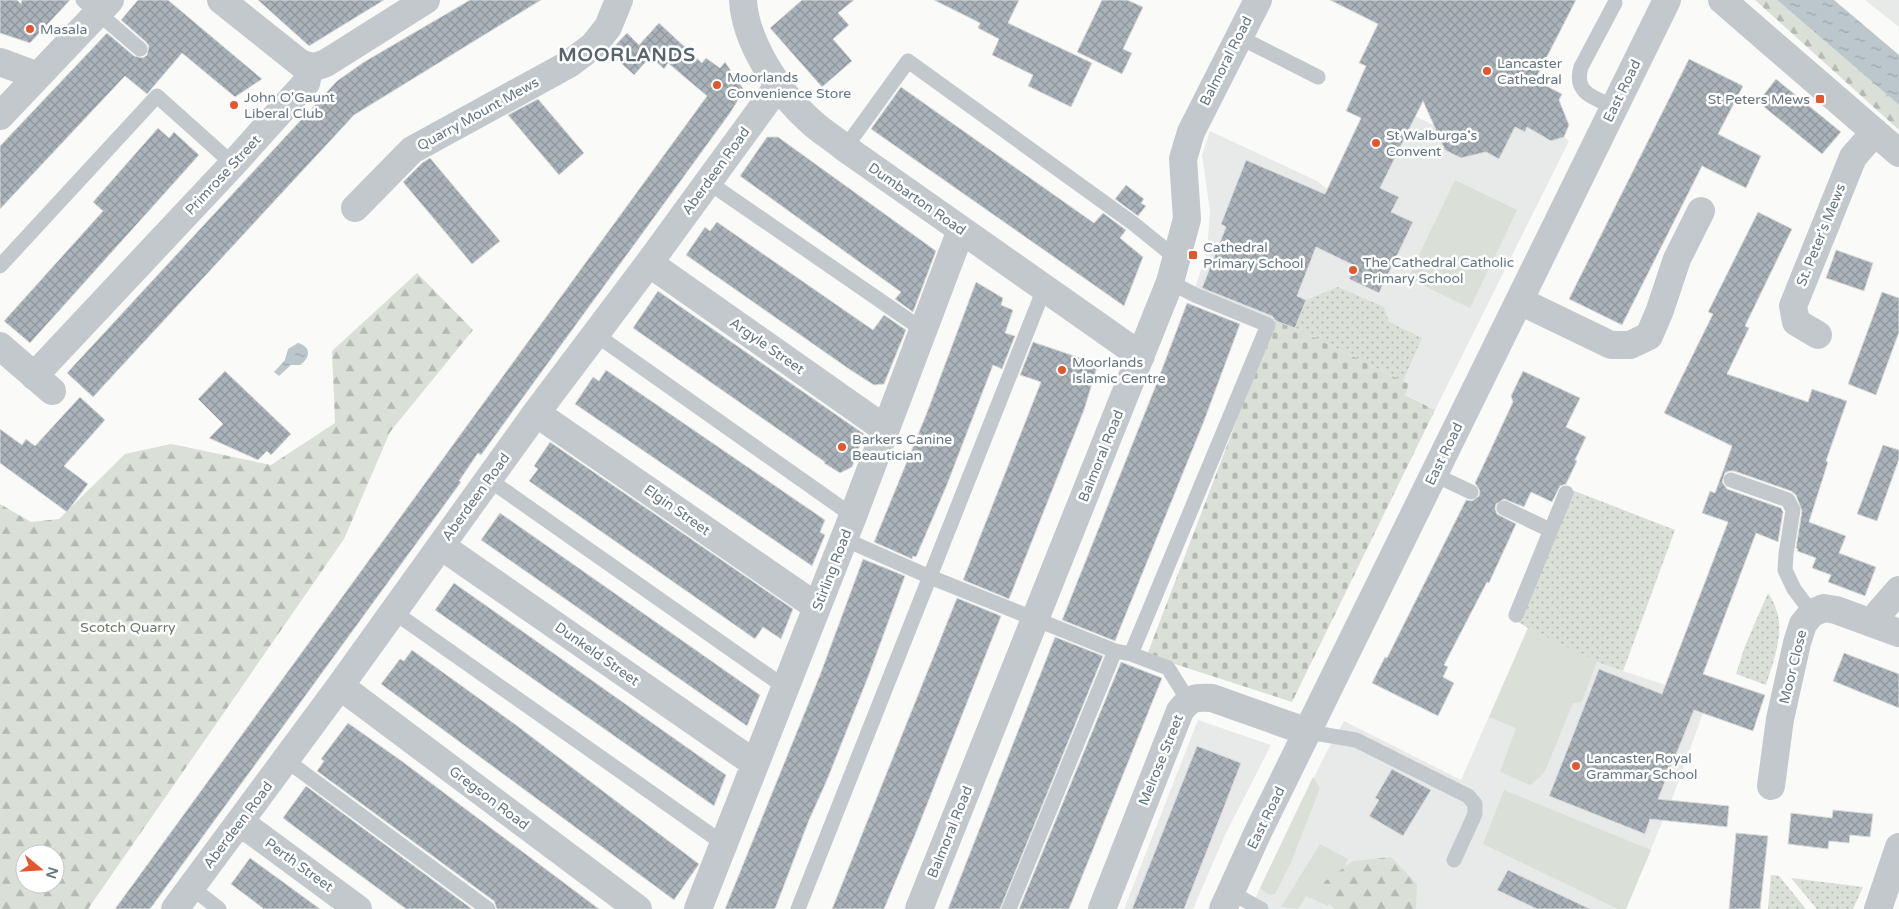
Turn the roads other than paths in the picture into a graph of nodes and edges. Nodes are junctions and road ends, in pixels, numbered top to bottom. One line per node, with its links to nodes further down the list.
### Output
1 (221, 0): 13 (street)
2 (426, 0): 13 (street)
3 (619, 0): 24 (street, Quarry Mount Mews)
4 (743, 0): 16 (street, Dumbarton Road)
5 (1258, 0): 10 (street, Balmoral Road)
6 (1667, 0): 17 (street, East Road)
7 (1722, 0): 19 (street)
8 (1615, 3): 17 (lane)
9 (97, 4): 11 (lane); 14 (street)
10 (1239, 37): 15 (lane); 29 (street, Balmoral Road)
11 (140, 49)
12 (0, 62): 14 (street)
13 (310, 67): 22 (street, Primrose Street)
14 (38, 76): 18 (street)
15 (1318, 77)
16 (778, 86): 20 (street, Dumbarton Road); 23 (street, Aberdeen Road)
17 (1615, 107): 31 (street, East Road)
18 (0, 116)
19 (1876, 132): 21 (street); 34 (street, St. Peter's Mews)
20 (845, 148): 26 (street, Dumbarton Road); 29 (lane)
21 (1899, 153)
22 (233, 164): 28 (lane); 35 (street, Primrose Street)
23 (708, 182): 27 (street, Aberdeen Road); 32 (lane)
24 (355, 208)
25 (1702, 210): 31 (street)
26 (961, 230): 30 (street, Dumbarton Road); 32 (street, Stirling Road)
27 (649, 263): 33 (street, Aberdeen Road); 38 (street, Argyle Street)
28 (0, 266)
29 (1173, 270): 36 (street, Balmoral Road); 57 (lane)
30 (1044, 289): 36 (street, Dumbarton Road); 48 (lane)
31 (1520, 301): 39 (street, East Road)
32 (923, 330): 38 (street, Stirling Road)
33 (595, 334): 37 (street, Aberdeen Road); 45 (lane)
34 (1818, 335)
35 (0, 346)
36 (1141, 356): 54 (street, Balmoral Road)
37 (536, 413): 40 (street, Aberdeen Road); 50 (street, Elgin Street)
38 (885, 429): 45 (street, Stirling Road)
39 (1433, 474): 42 (lane); 61 (street, East Road)
40 (488, 479): 47 (street, Aberdeen Road); 59 (lane)
41 (1731, 480): 52 (lane)
42 (1471, 492)
43 (1566, 493): 46 (lane)
44 (1504, 508): 46 (lane)
45 (848, 527): 48 (lane); 50 (street, Stirling Road)
46 (1550, 530): 53 (lane)
47 (441, 546): 51 (street, Aberdeen Road); 63 (street, Dunkeld Street)
48 (930, 577): 54 (lane); 77 (lane)
49 (1899, 590): 55 (street)
50 (817, 607): 59 (street, Stirling Road)
51 (394, 612): 58 (street, Aberdeen Road); 66 (lane)
52 (1812, 613): 55 (street, Moor Close); 64 (street, Moor Close)
53 (1516, 615)
54 (1036, 619): 56 (lane); 78 (street, Balmoral Road)
55 (1887, 628)
56 (1115, 651): 57 (lane); 79 (lane)
57 (1131, 654): 60 (lane)
58 (340, 686): 62 (street, Aberdeen Road); 75 (street, Gregson Road)
59 (786, 688): 63 (street, Stirling Road)
60 (1188, 700): 61 (street, Melrose Street); 80 (street, Melrose Street)
61 (1308, 732): 68 (lane); 70 (street, East Road)
62 (286, 760): 65 (street, Aberdeen Road); 74 (lane)
63 (754, 763): 66 (street, Stirling Road)
64 (1771, 786)
65 (240, 822): 69 (street, Aberdeen Road); 73 (street, Perth Street)
66 (724, 844): 76 (street, Stirling Road)
67 (1899, 847): 82 (street)
68 (1454, 860)
69 (191, 887): 71 (street, Aberdeen Road); 72 (lane)
70 (1226, 901): 81 (lane)
71 (175, 909)
72 (219, 909)
73 (358, 909)
74 (488, 909)
75 (638, 909)
76 (698, 909)
77 (798, 909)
78 (919, 909)
79 (1009, 909)
80 (1102, 909)
81 (1261, 909)
82 (1878, 909)

